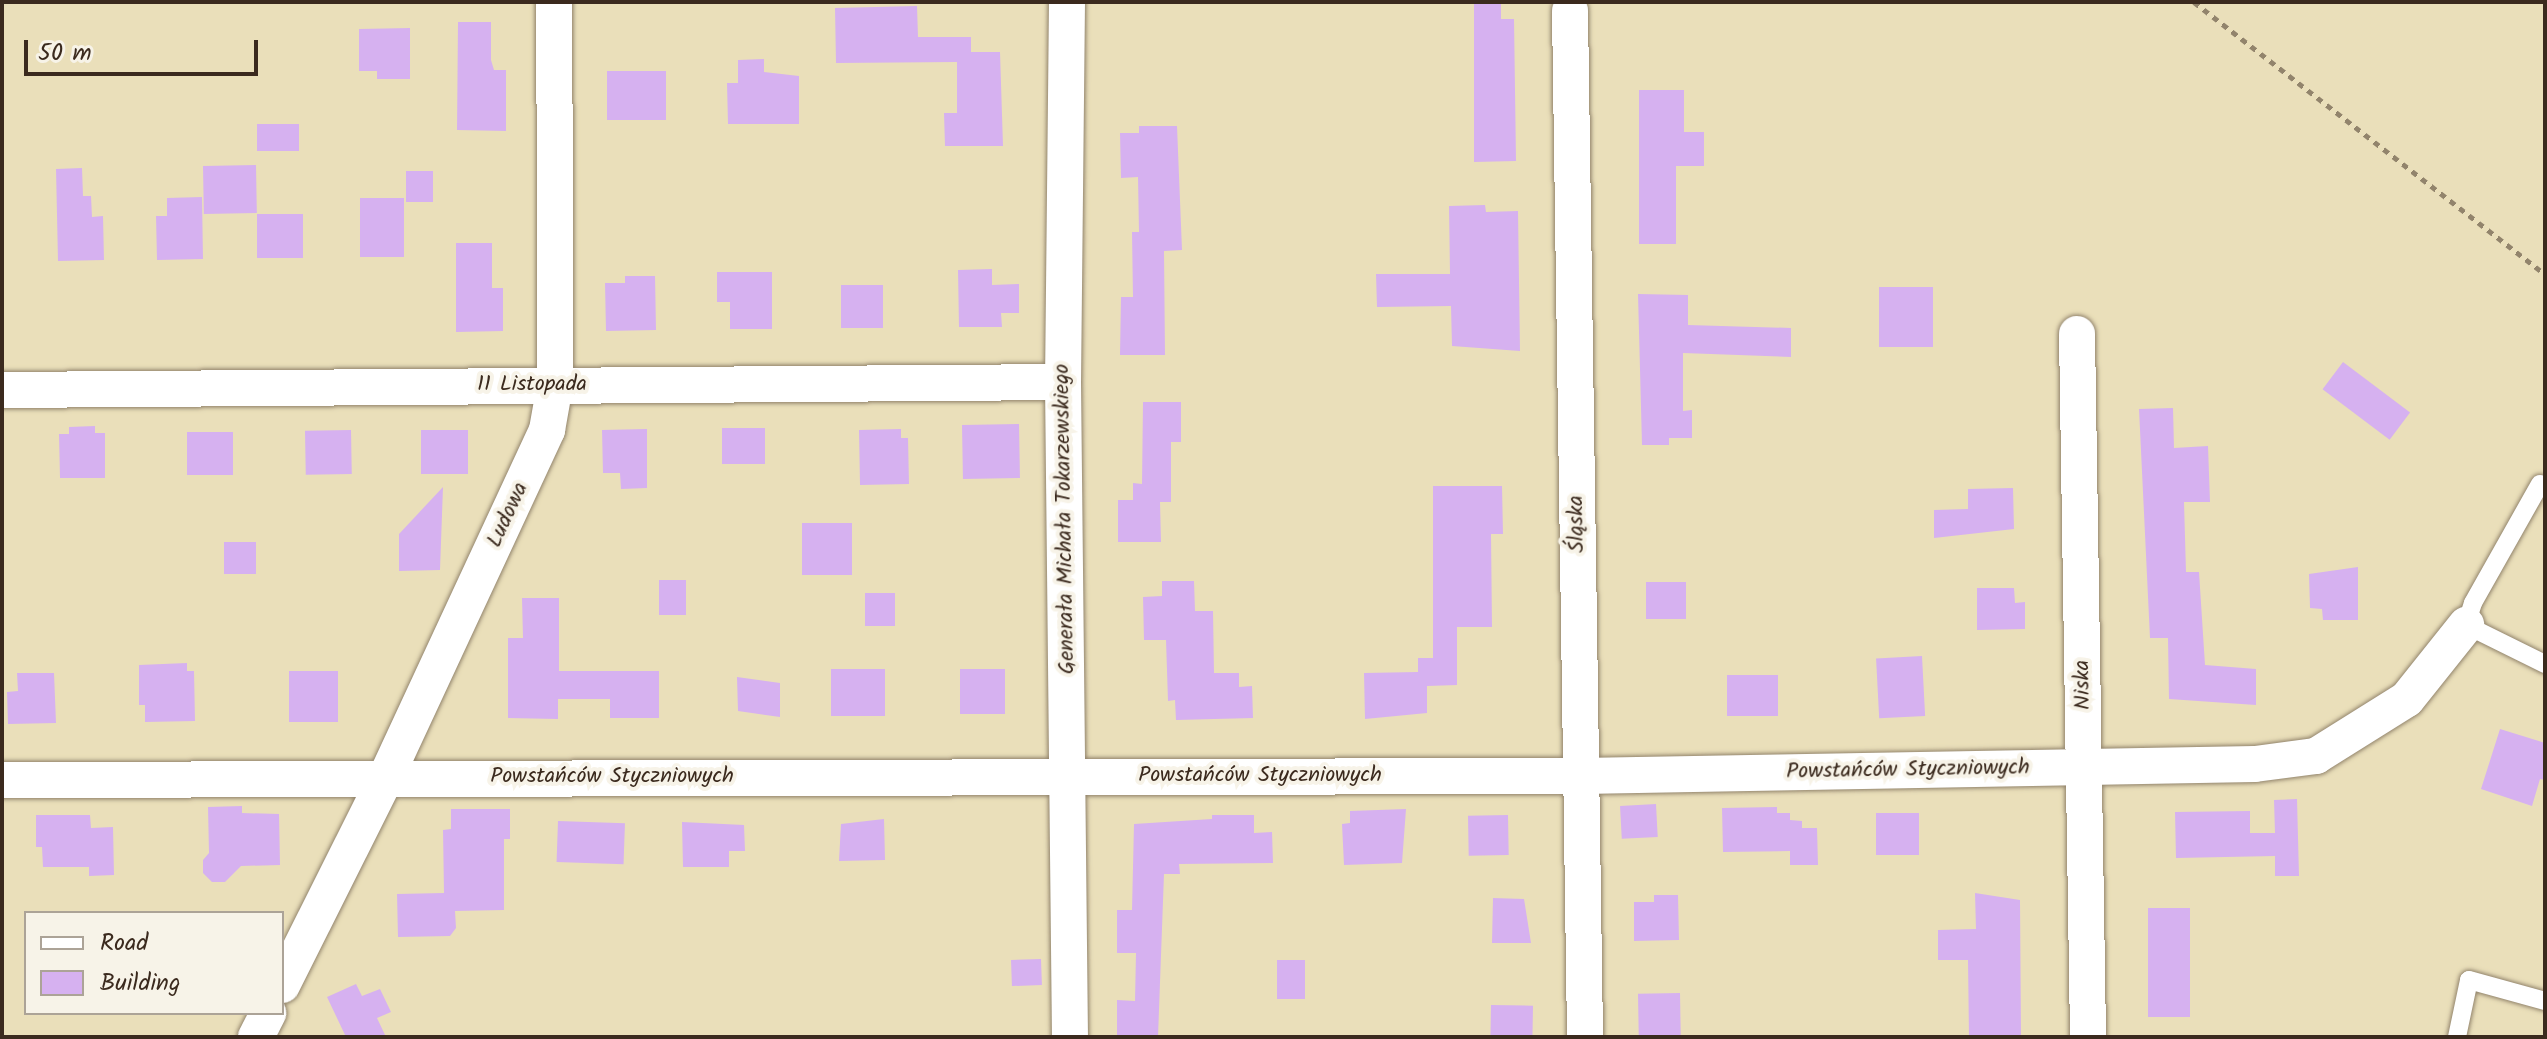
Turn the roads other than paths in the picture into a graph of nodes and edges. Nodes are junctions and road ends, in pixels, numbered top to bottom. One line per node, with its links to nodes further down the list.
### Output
1 (554, 2): 6 (street, Ludowa)
2 (1067, 2): 5 (street, Generała Michała Tokarzewskiego)
3 (1570, 11): 13 (street, Śląska)
4 (2077, 334): 11 (street, Niska)
5 (1063, 382): 6 (street, 11 Listopada); 12 (street, Generała Michała Tokarzewskiego)
6 (555, 385): 7 (street, 11 Listopada); 14 (street, Ludowa)
7 (2, 390)
8 (2540, 484): 9 (lane)
9 (2466, 625): 10 (lane); 11 (street, Powstańców Styczniowych)
10 (2545, 664)
11 (2084, 768): 13 (street, Powstańców Styczniowych); 22 (street, Niska)
12 (1068, 776): 13 (street, Powstańców Styczniowych); 14 (street, Powstańców Styczniowych); 20 (street, Generała Michała Tokarzewskiego)
13 (1581, 776): 21 (street, Śląska)
14 (386, 777): 15 (street, Powstańców Styczniowych); 16 (street, Ludowa)
15 (2, 780)
16 (284, 981)
17 (2545, 1001): 23 (lane)
18 (267, 1015): 19 (street)
19 (256, 1037)
20 (1070, 1037)
21 (1585, 1037)
22 (2088, 1037)
23 (2457, 1037)

